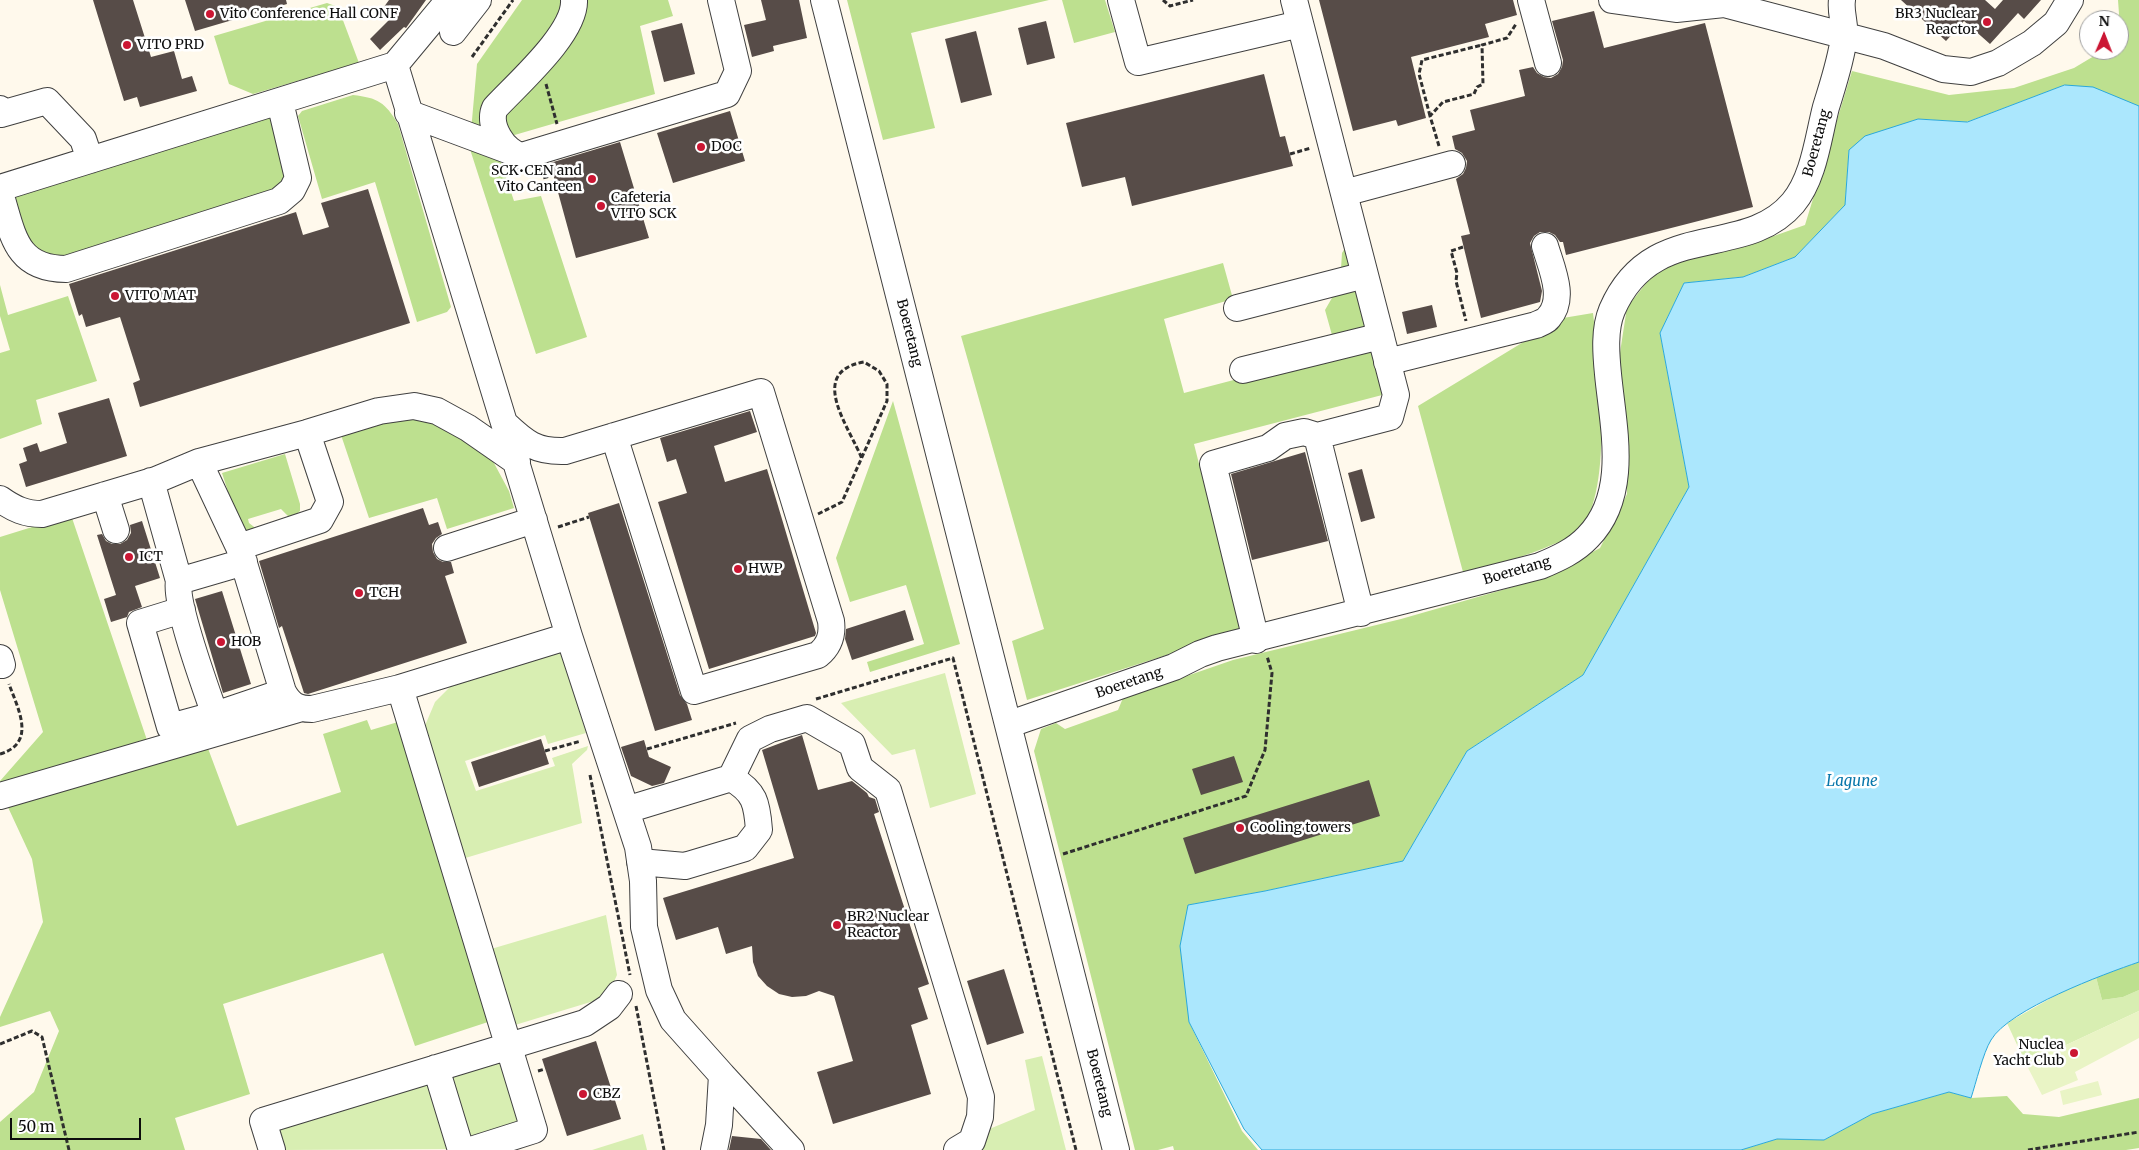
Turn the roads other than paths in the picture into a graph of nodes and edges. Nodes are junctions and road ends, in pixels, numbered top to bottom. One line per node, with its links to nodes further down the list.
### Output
1 (449, 0): 13 (street)
2 (460, 0): 13 (street)
3 (478, 0): 14 (street)
4 (574, 0): 21 (street)
5 (721, 0): 21 (street)
6 (824, 0): 54 (street, Boeretang)
7 (1121, 0): 12 (street)
8 (1531, 0): 16 (street)
9 (1612, 0): 15 (street)
10 (1842, 0): 15 (street, Boeretang)
11 (2070, 0): 15 (street)
12 (1297, 12): 26 (street)
13 (427, 28): 17 (street)
14 (453, 32)
15 (1845, 36): 48 (street, Boeretang)
16 (1548, 63)
17 (395, 65): 18 (street); 20 (street)
18 (280, 102): 22 (street); 25 (street)
19 (0, 109): 22 (street)
20 (408, 113): 21 (street); 33 (street)
21 (510, 151)
22 (90, 160): 24 (street)
23 (1448, 165): 26 (street)
24 (0, 188)
25 (0, 193)
26 (1344, 193): 28 (street)
27 (1546, 246): 31 (street)
28 (1365, 275): 29 (street); 30 (street)
29 (1237, 308)
30 (1380, 336): 31 (street); 32 (street)
31 (1387, 362): 36 (street)
32 (1243, 370)
33 (504, 423): 35 (street); 38 (street)
34 (307, 433): 37 (street); 38 (street); 45 (street)
35 (614, 436): 35 (street)
36 (1317, 436): 48 (street); 50 (street)
37 (199, 462): 39 (street); 45 (street)
38 (517, 462): 42 (street)
39 (151, 481): 40 (street); 46 (street)
40 (105, 495): 41 (street); 43 (street)
41 (0, 499)
42 (537, 527): 44 (street); 49 (street)
43 (116, 530)
44 (447, 548)
45 (241, 554): 46 (street); 52 (street)
46 (179, 581): 47 (street)
47 (182, 610): 53 (street); 53 (street)
48 (1360, 613): 50 (street, Boeretang)
49 (569, 636): 51 (street); 57 (street)
50 (1259, 639): 54 (street, Boeretang)
51 (400, 688): 52 (street); 60 (street)
52 (290, 700): 53 (street); 56 (street)
53 (214, 715)
54 (1010, 724): 70 (street, Boeretang)
55 (730, 778): 57 (street); 58 (street); 69 (street)
56 (0, 796)
57 (626, 810): 58 (street)
58 (640, 862): 62 (street)
59 (619, 994): 60 (street)
60 (510, 1046): 61 (street); 63 (street)
61 (436, 1068): 64 (street); 65 (street)
62 (722, 1075): 67 (street); 68 (street)
63 (537, 1140): 66 (street)
64 (272, 1150)
65 (461, 1150)
66 (471, 1150)
67 (714, 1150)
68 (791, 1150)
69 (957, 1150)
70 (1116, 1150)

